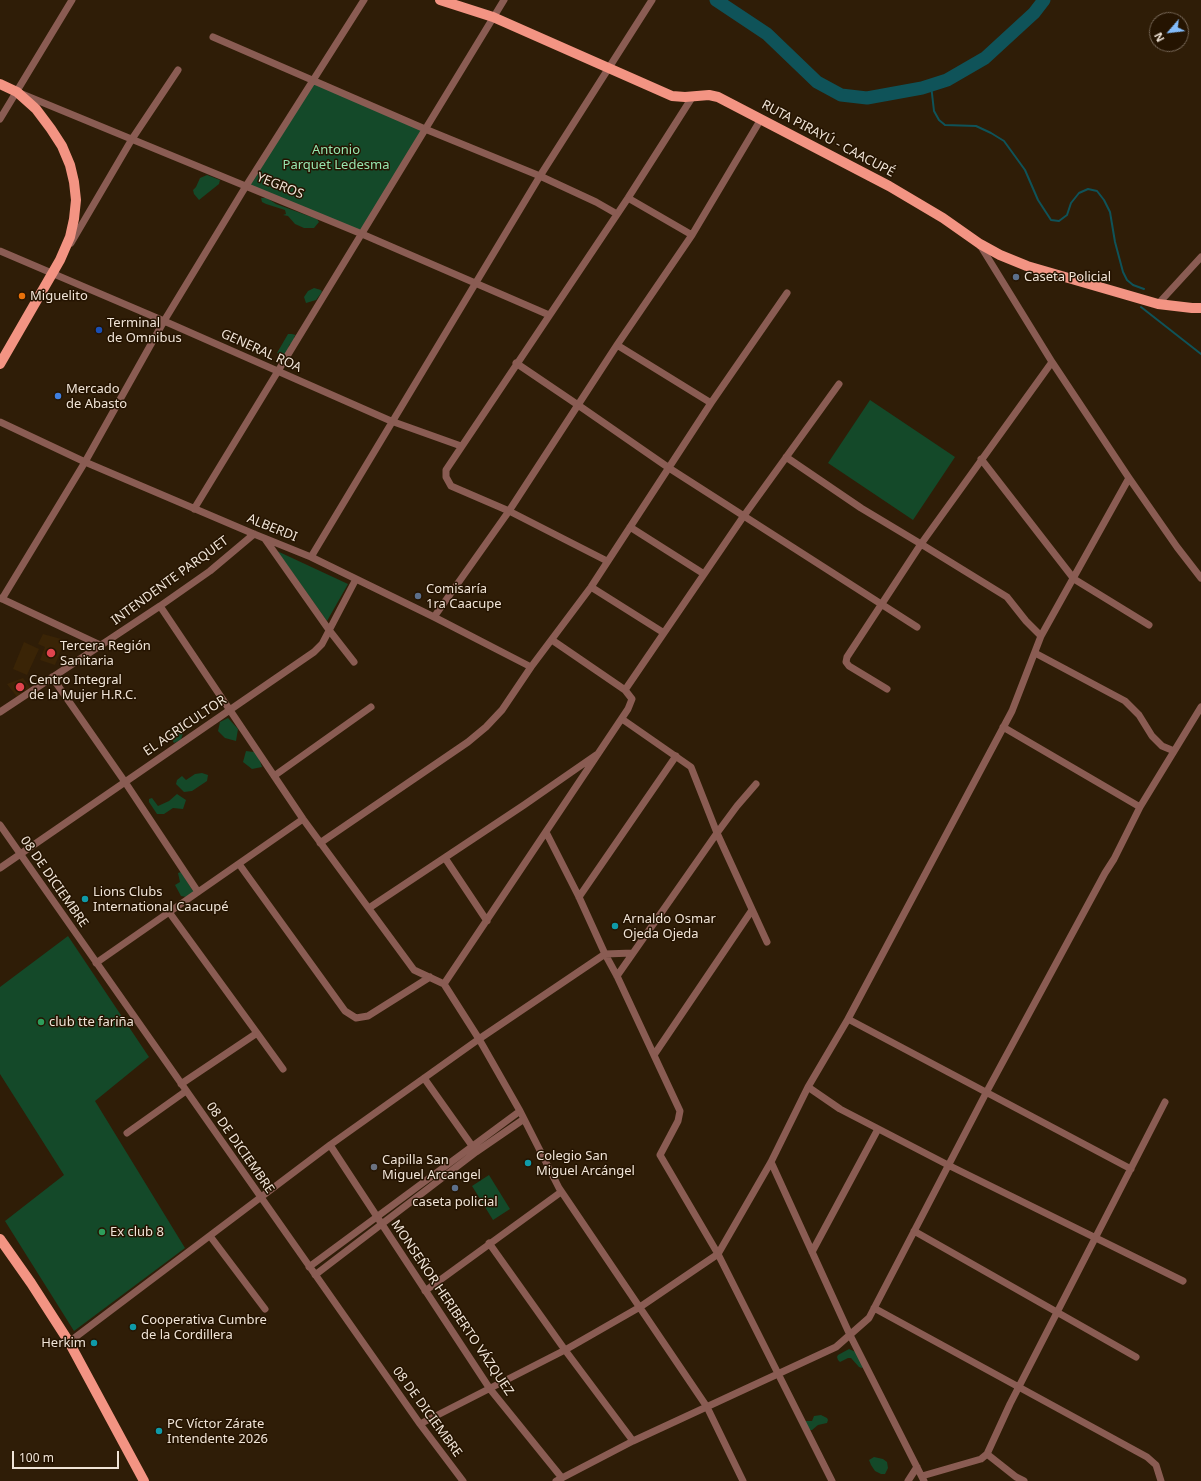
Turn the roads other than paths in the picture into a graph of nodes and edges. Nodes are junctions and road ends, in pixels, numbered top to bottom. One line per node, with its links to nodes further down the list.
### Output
1 (72, 0): 12 (street)
2 (364, 0): 10 (street)
3 (440, 0): 6 (main road, RUTA PIRAYÚ - CAACUPÉ)
4 (504, 0): 6 (street)
5 (652, 0): 8 (street)
6 (493, 18): 8 (main road, RUTA PIRAYÚ - CAACUPÉ); 16 (street)
7 (213, 37): 10 (street)
8 (609, 67): 13 (main road, RUTA PIRAYÚ - CAACUPÉ); 18 (street)
9 (178, 70): 17 (street)
10 (313, 80): 16 (street); 19 (street)
11 (0, 84): 12 (main road, YEGROS)
12 (17, 92): 15 (street); 17 (street, YEGROS); 27 (main road)
13 (694, 96): 14 (main road, RUTA PIRAYÚ - CAACUPÉ); 20 (street)
14 (761, 118): 23 (street); 24 (main road, RUTA PIRAYÚ - CAACUPÉ)
15 (0, 119)
16 (426, 129): 18 (street); 22 (street)
17 (132, 140): 19 (street, YEGROS); 27 (street)
18 (540, 176): 21 (street); 28 (street)
19 (246, 186): 22 (street, YEGROS); 33 (street)
20 (628, 198): 21 (street); 23 (street)
21 (617, 214): 32 (street)
22 (362, 234): 28 (street, YEGROS); 38 (street)
23 (692, 235): 34 (street)
24 (980, 244): 30 (main road, RUTA PIRAYÚ - CAACUPÉ); 35 (street)
25 (0, 251): 27 (street, GENERAL ROA)
26 (1201, 257): 30 (street)
27 (53, 274): 33 (street, GENERAL ROA); 37 (main road)
28 (475, 283): 32 (street, YEGROS); 42 (street)
29 (787, 293): 40 (street)
30 (1158, 304): 31 (main road, RUTA PIRAYÚ - CAACUPÉ)
31 (1201, 308)
32 (549, 315): 36 (street)
33 (164, 321): 38 (street, GENERAL ROA); 47 (street)
34 (617, 345): 40 (street); 41 (street)
35 (1052, 362): 46 (street); 49 (street)
36 (516, 363): 41 (street); 44 (street)
37 (0, 364)
38 (278, 371): 42 (street, GENERAL ROA); 50 (street)
39 (839, 384): 45 (street)
40 (711, 403): 48 (street)
41 (578, 405): 48 (street); 51 (street)
42 (391, 421): 44 (street, GENERAL ROA); 57 (street)
43 (0, 422): 47 (street, ALBERDI)
44 (461, 446): 51 (street)
45 (786, 457): 52 (street); 56 (street)
46 (981, 459): 56 (street); 62 (street)
47 (85, 462): 50 (street, ALBERDI); 64 (street)
48 (669, 468): 52 (street); 53 (street)
49 (1129, 478): 60 (street); 62 (street)
50 (194, 509): 54 (street, ALBERDI)
51 (509, 512): 58 (street); 67 (street)
52 (743, 517): 59 (street); 65 (street)
53 (630, 527): 58 (street); 59 (street)
54 (254, 534): 55 (street, ALBERDI); 66 (street, INTENDENTE PARQUET)
55 (265, 538): 57 (street, ALBERDI); 70 (street)
56 (921, 544): 65 (street); 72 (street)
57 (311, 557): 61 (street, ALBERDI)
58 (606, 561): 63 (street)
59 (704, 574): 71 (street)
60 (1201, 578)
61 (356, 579): 67 (street, ALBERDI); 70 (street, EL AGRICULTOR)
62 (1074, 579): 68 (street); 72 (street)
63 (591, 587): 71 (street); 73 (street)
64 (1, 599): 74 (street)
65 (881, 604): 69 (street); 79 (street)
66 (160, 606): 74 (street, INTENDENTE PARQUET); 83 (street)
67 (434, 616): 77 (street, ALBERDI)
68 (1149, 625)
69 (917, 627)
70 (329, 630): 76 (street); 83 (street, EL AGRICULTOR)
71 (664, 633): 80 (street)
72 (1041, 636): 75 (street)
73 (552, 640): 77 (street); 80 (street)
74 (100, 645): 78 (street, INTENDENTE PARQUET)
75 (1035, 653): 86 (street); 87 (street)
76 (354, 662)
77 (531, 667): 98 (street)
78 (52, 677): 84 (street, INTENDENTE PARQUET); 91 (street)
79 (887, 689)
80 (626, 690): 85 (street)
81 (371, 707): 90 (street)
82 (1201, 707): 87 (street)
83 (229, 711): 90 (street); 91 (street, EL AGRICULTOR)
84 (0, 712)
85 (622, 719): 88 (street); 89 (street)
86 (1003, 727): 93 (street); 116 (street)
87 (1174, 751): 93 (street)
88 (599, 753): 96 (street); 100 (street)
89 (676, 756): 97 (street); 104 (street)
90 (274, 776): 94 (street)
91 (125, 782): 99 (street, EL AGRICULTOR); 103 (street)
92 (756, 784): 97 (street)
93 (1140, 807): 125 (street)
94 (303, 819): 98 (street); 101 (street)
95 (0, 825): 99 (street, 08 DE DICIEMBRE)
96 (546, 832): 104 (street); 108 (street)
97 (717, 833): 106 (street); 110 (street)
98 (320, 843): 105 (street)
99 (20, 854): 102 (street, EL AGRICULTOR); 112 (street, 08 DE DICIEMBRE)
100 (445, 858): 105 (street); 108 (street)
101 (239, 864): 103 (street); 114 (street)
102 (0, 868)
103 (198, 892): 107 (street)
104 (579, 897): 111 (street)
105 (369, 908): 114 (street)
106 (752, 910): 109 (street); 119 (street)
107 (169, 912): 112 (street); 117 (street)
108 (487, 921): 115 (street)
109 (767, 942)
110 (632, 953): 111 (street); 113 (street)
111 (605, 954): 113 (street); 118 (street)
112 (96, 963): 122 (street, 08 DE DICIEMBRE)
113 (617, 976): 119 (street)
114 (430, 977): 115 (street)
115 (444, 984): 118 (street)
116 (848, 1019): 123 (street); 125 (street)
117 (257, 1033): 120 (street); 122 (street)
118 (479, 1039): 121 (street); 127 (street)
119 (654, 1055): 146 (street)
120 (283, 1070)
121 (424, 1078): 131 (street); 132 (street)
122 (181, 1084): 124 (street, 08 DE DICIEMBRE)
123 (808, 1087): 129 (street); 133 (street)
124 (186, 1091): 130 (street); 137 (street, 08 DE DICIEMBRE)
125 (986, 1093): 134 (street); 135 (street)
126 (1165, 1102): 135 (street)
127 (520, 1111): 128 (street); 132 (street)
128 (524, 1119): 132 (street); 136 (street)
129 (878, 1129): 134 (street); 145 (street)
130 (127, 1133)
131 (330, 1145): 137 (street); 138 (street, MONSEÑOR HERIBERTO VÁZQUEZ)
132 (474, 1149): 138 (street); 139 (street)
133 (771, 1162): 145 (street); 146 (street)
134 (948, 1165): 140 (street); 142 (street)
135 (1131, 1169): 142 (street)
136 (561, 1192): 144 (street); 151 (street)
137 (260, 1198): 141 (street); 147 (street, 08 DE DICIEMBRE)
138 (377, 1217): 139 (street, MONSEÑOR HERIBERTO VÁZQUEZ); 147 (street)
139 (381, 1224): 148 (street); 150 (street, MONSEÑOR HERIBERTO VÁZQUEZ)
140 (914, 1232): 152 (street); 154 (street)
141 (210, 1236): 153 (street); 156 (street)
142 (1095, 1238): 149 (street); 154 (street)
143 (0, 1239): 156 (main road)
144 (489, 1243): 150 (street); 157 (street)
145 (812, 1252): 155 (street)
146 (718, 1254): 151 (street); 159 (street)
147 (309, 1267): 148 (street, 08 DE DICIEMBRE)
148 (315, 1275): 163 (street, 08 DE DICIEMBRE)
149 (1183, 1281)
150 (425, 1291): 161 (street, MONSEÑOR HERIBERTO VÁZQUEZ)
151 (640, 1307): 157 (street); 162 (street)
152 (874, 1308): 155 (street); 160 (street)
153 (265, 1309)
154 (1056, 1313): 158 (street); 160 (street)
155 (850, 1336): 159 (street); 166 (street)
156 (69, 1342): 169 (main road)
157 (565, 1350): 161 (street); 164 (street)
158 (1136, 1357)
159 (777, 1374): 162 (street); 172 (street)
160 (1019, 1387): 165 (street); 175 (street)
161 (490, 1389): 163 (street); 168 (street, MONSEÑOR HERIBERTO VÁZQUEZ)
162 (707, 1407): 164 (street); 171 (street)
163 (420, 1424): 170 (street, 08 DE DICIEMBRE)
164 (633, 1441): 168 (street)
165 (987, 1454): 167 (street); 174 (street)
166 (917, 1467): 167 (street); 173 (street)
167 (923, 1478)
168 (559, 1479)
169 (144, 1481)
170 (463, 1481)
171 (743, 1481)
172 (832, 1481)
173 (908, 1481)
174 (1024, 1481)
175 (1161, 1481)

